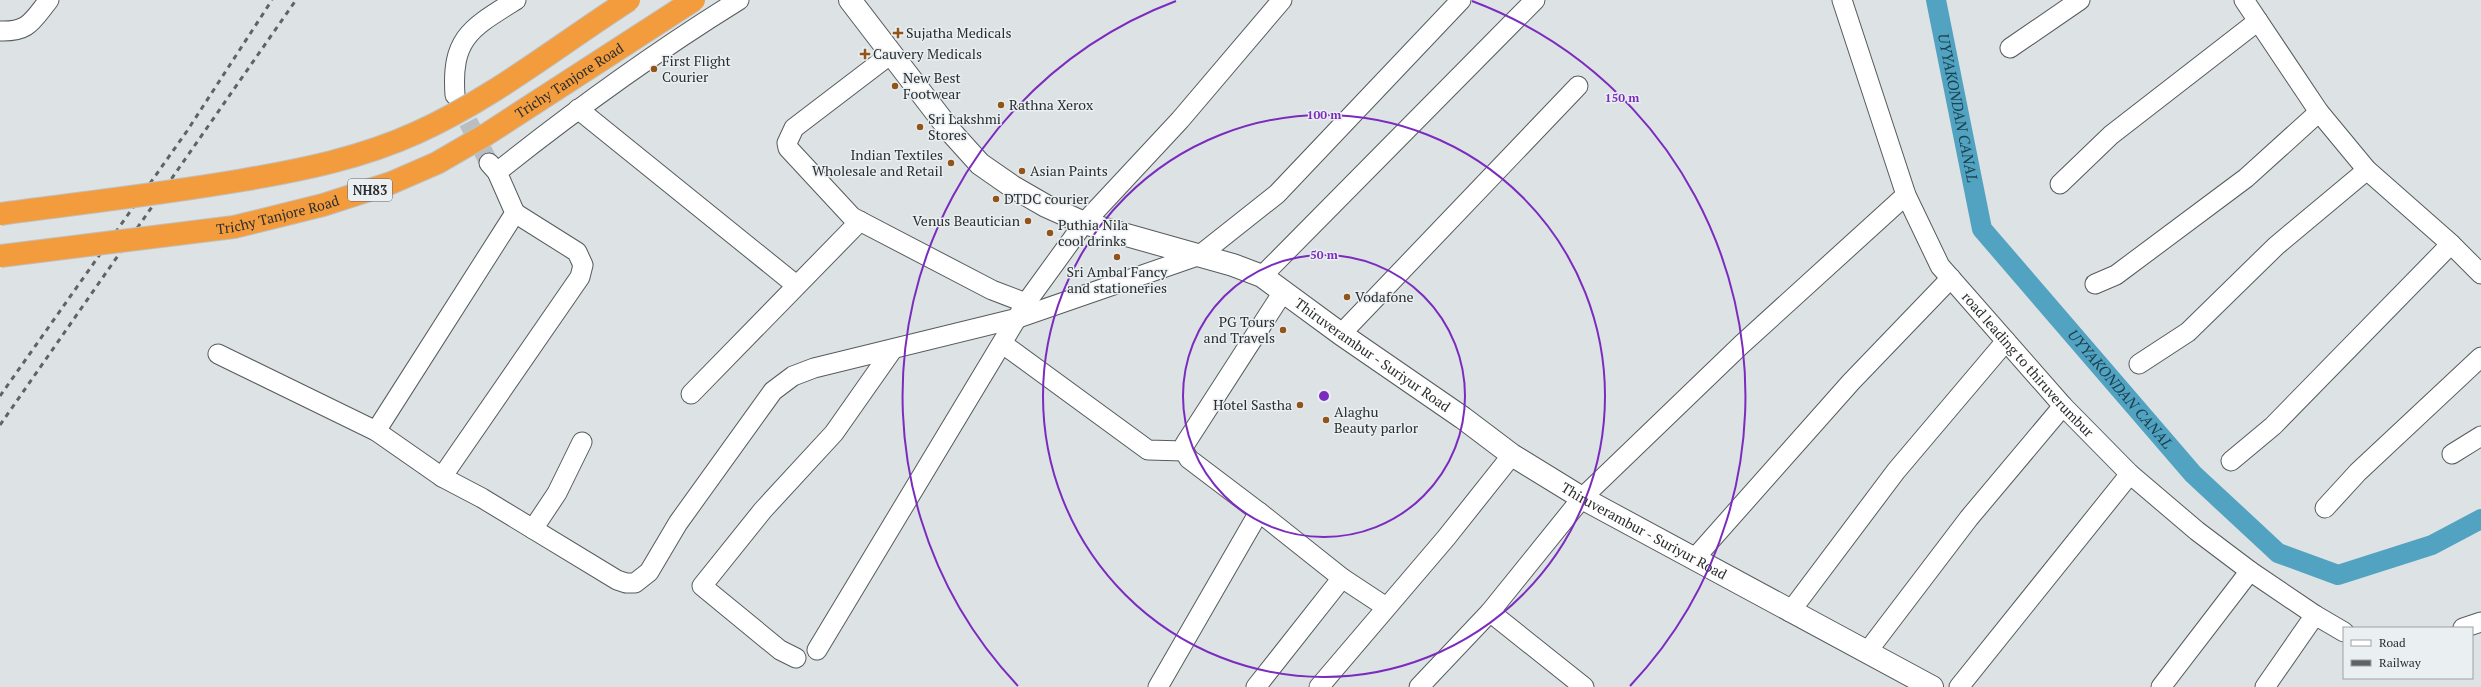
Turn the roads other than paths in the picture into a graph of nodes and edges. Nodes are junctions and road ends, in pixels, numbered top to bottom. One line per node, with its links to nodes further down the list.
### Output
1 (49, 0): 14 (street)
2 (516, 0): 18 (street)
3 (629, 0): 25 (highway, NH83, bridge)
4 (694, 0): 30 (highway, Trichy Tanjore Road / NH83, bridge)
5 (739, 0): 19 (street)
6 (850, 0): 16 (main road, Thiruverambur - Suriyur Road)
7 (1282, 0): 27 (street)
8 (1461, 0): 29 (street)
9 (1535, 0): 32 (street)
10 (1842, 0): 23 (street, road leading to thiruverumbur)
11 (2080, 0): 15 (street)
12 (2244, 0): 13 (street)
13 (2258, 21): 20 (street); 22 (street)
14 (0, 31)
15 (2010, 48)
16 (891, 54): 26 (street); 27 (main road, Thiruverambur - Suriyur Road)
17 (1578, 86): 38 (street)
18 (454, 95)
19 (578, 109): 24 (street); 35 (street)
20 (2319, 112): 21 (street); 34 (street)
21 (2367, 170): 28 (street); 44 (street)
22 (2060, 184)
23 (1906, 195): 33 (street, road leading to thiruverumbur); 56 (street)
24 (515, 213): 47 (street); 55 (street)
25 (0, 214)
26 (860, 221): 35 (street); 37 (street)
27 (1084, 223): 29 (main road, Thiruverambur - Suriyur Road); 37 (street)
28 (2451, 244): 31 (street); 53 (street)
29 (1200, 255): 32 (main road, Thiruverambur - Suriyur Road); 37 (street)
30 (0, 256)
31 (2481, 274)
32 (1262, 276): 36 (main road, Thiruverambur - Suriyur Road)
33 (1951, 278): 39 (street, road leading to thiruverumbur); 60 (street)
34 (2095, 284)
35 (796, 285): 45 (street)
36 (1284, 292): 38 (main road, Thiruverambur - Suriyur Road); 50 (street)
37 (1022, 311): 40 (street); 41 (street)
38 (1341, 334): 52 (main road, Thiruverambur - Suriyur Road)
39 (2006, 341): 46 (street, road leading to thiruverumbur); 65 (street)
40 (1003, 344): 50 (street); 70 (street)
41 (893, 349): 59 (street); 72 (street)
42 (218, 354): 47 (street)
43 (2481, 357): 57 (street)
44 (2139, 364)
45 (691, 394)
46 (2063, 406): 54 (street, road leading to thiruverumbur); 71 (street)
47 (376, 431): 55 (street)
48 (2481, 436): 51 (street)
49 (582, 442): 59 (street)
50 (1184, 451): 58 (street)
51 (2452, 454)
52 (1512, 455): 56 (main road, Thiruverambur - Suriyur Road); 63 (street)
53 (2231, 461)
54 (2130, 474): 61 (street, road leading to thiruverumbur); 79 (street)
55 (442, 477): 59 (street)
56 (1582, 498): 60 (main road, Thiruverambur - Suriyur Road); 64 (street)
57 (2325, 508)
58 (1259, 512): 62 (street); 73 (street)
59 (533, 529)
60 (1694, 559): 65 (main road, Thiruverambur - Suriyur Road)
61 (2250, 571): 66 (street, road leading to thiruverumbur); 80 (street)
62 (1342, 578): 63 (street); 74 (street)
63 (1386, 607): 75 (street)
64 (1490, 612): 76 (street); 77 (street)
65 (1790, 612): 71 (main road, Thiruverambur - Suriyur Road)
66 (2315, 615): 69 (street, road leading to thiruverumbur); 81 (street)
67 (2481, 622): 68 (street)
68 (2466, 627)
69 (2343, 631)
70 (817, 650)
71 (1868, 652): 78 (main road, Thiruverambur - Suriyur Road)
72 (796, 658)
73 (1158, 687)
74 (1256, 687)
75 (1319, 687)
76 (1419, 687)
77 (1584, 687)
78 (1931, 687)
79 (1959, 687)
80 (2161, 687)
81 (2265, 687)

